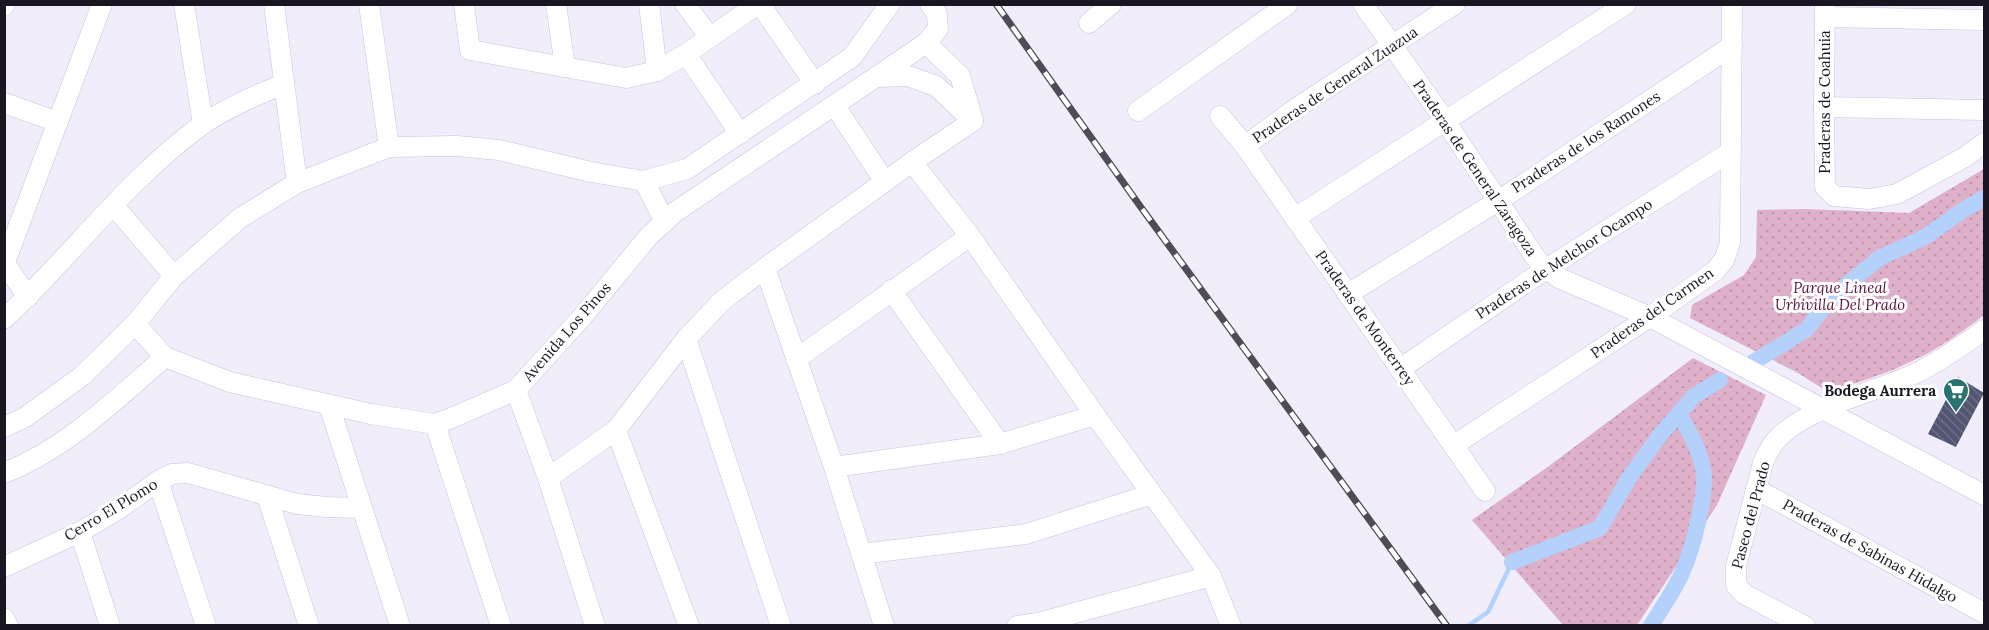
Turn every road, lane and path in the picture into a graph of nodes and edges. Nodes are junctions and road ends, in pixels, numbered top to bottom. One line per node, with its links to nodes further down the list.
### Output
1 (102, 4): 38 (street)
2 (184, 4): 40 (street)
3 (274, 4): 29 (street)
4 (369, 4): 44 (street)
5 (464, 4): 26 (street)
6 (555, 4): 26 (street)
7 (649, 4): 27 (street)
8 (684, 4): 21 (street)
9 (759, 4): 21 (street); 30 (street)
10 (890, 4): 30 (street)
11 (930, 4): 22 (street)
12 (1111, 4): 20 (street)
13 (1288, 4): 35 (street)
14 (1363, 4): 23 (street, Praderas de General Zaragoza)
15 (1455, 4): 23 (street, Praderas de General Zuazua)
16 (1626, 4): 39 (street)
17 (1732, 4): 24 (street, Praderas del Carmen)
18 (1825, 11): 19 (street); 33 (street, Praderas de Coahuia)
19 (1984, 20)
20 (1089, 23)
21 (709, 36): 25 (street)
22 (926, 43): 28 (street, Avenida Los Pinos); 37 (street)
23 (1392, 46): 39 (street, Praderas de General Zaragoza); 43 (street, Praderas de General Zuazua)
24 (1732, 46): 45 (street, Praderas del Carmen); 50 (street, Praderas de los Ramones)
25 (686, 54): 27 (street); 41 (street)
26 (565, 67): 27 (street)
27 (657, 71)
28 (876, 77): 32 (street, Avenida Los Pinos); 37 (street)
29 (284, 84): 40 (street); 49 (street)
30 (815, 84): 41 (street)
31 (4, 103): 38 (street)
32 (835, 106): 48 (street); 53 (street, Avenida Los Pinos)
33 (1824, 107): 34 (street); 42 (street, Praderas de Coahuia)
34 (1984, 110)
35 (1138, 111)
36 (1220, 116): 43 (street, Praderas de Monterrey)
37 (973, 121): 46 (street)
38 (58, 122): 55 (street)
39 (1446, 122): 50 (street, Praderas de General Zaragoza); 52 (street)
40 (203, 124): 51 (street)
41 (741, 134): 47 (street)
42 (1984, 143)
43 (1245, 146): 52 (street, Praderas de Monterrey)
44 (389, 147): 47 (street); 49 (street)
45 (1730, 152): 57 (street, Praderas de Melchor Ocampo); 62 (street, Praderas del Carmen)
46 (912, 162): 48 (street); 54 (street)
47 (644, 181): 53 (street)
48 (885, 182): 56 (street)
49 (297, 183): 58 (street)
50 (1498, 201): 57 (street, Praderas de General Zaragoza); 60 (street, Praderas de los Ramones)
51 (114, 206): 58 (street); 61 (street)
52 (1295, 219): 60 (street, Praderas de Monterrey)
53 (665, 222): 70 (street, Avenida Los Pinos)
54 (970, 236): 59 (street); 73 (street)
55 (5, 264): 61 (street)
56 (765, 268): 66 (street); 68 (street)
57 (1545, 269): 62 (street, Praderas de General Zaragoza); 69 (street, Praderas de Melchor Ocampo)
58 (174, 276): 64 (street)
59 (891, 290): 68 (street); 77 (street)
60 (1348, 294): 69 (street, Praderas de Monterrey)
61 (28, 297): 63 (street)
62 (1650, 317): 72 (street, Praderas de General Zaragoza); 78 (street, Praderas del Carmen)
63 (4, 320)
64 (135, 324): 67 (street); 75 (street)
65 (1984, 330): 72 (street, Paseo del Prado)
66 (686, 339): 76 (street); 103 (street)
67 (165, 357): 71 (street); 80 (street)
68 (796, 359): 79 (street)
69 (1400, 369): 78 (street, Praderas de Monterrey)
70 (516, 390): 74 (street, Avenida Los Pinos); 81 (street)
71 (329, 405): 74 (street); 88 (street)
72 (1823, 410): 83 (street, Paseo del Prado); 86 (street)
73 (1095, 415): 77 (street); 85 (street)
74 (435, 424): 100 (street)
75 (4, 427)
76 (616, 430): 81 (street); 102 (street)
77 (1000, 444): 79 (street)
78 (1454, 445): 84 (street, Praderas de Monterrey)
79 (834, 467): 90 (street)
80 (4, 473)
81 (548, 478): 101 (street)
82 (158, 481): 87 (street, Cerro El Plomo); 89 (street, Cerro El Plomo); 97 (street)
83 (1756, 489): 93 (street, Praderas de Sabinas Hidalgo); 107 (street, Paseo del Prado)
84 (1485, 491)
85 (1152, 494): 90 (street); 92 (street)
86 (1984, 495)
87 (267, 496): 88 (street, Cerro El Plomo); 98 (street)
88 (362, 508): 99 (street)
89 (80, 532): 91 (street, Cerro El Plomo); 96 (street)
90 (861, 554): 104 (street)
91 (4, 567)
92 (1211, 576): 105 (street); 106 (street)
93 (1984, 613)
94 (4, 618): 95 (street)
95 (8, 626)
96 (110, 626)
97 (206, 626)
98 (309, 626)
99 (400, 626)
100 (501, 626)
101 (595, 626)
102 (689, 626)
103 (781, 626)
104 (884, 626)
105 (1017, 626)
106 (1231, 626)
107 (1804, 626)

